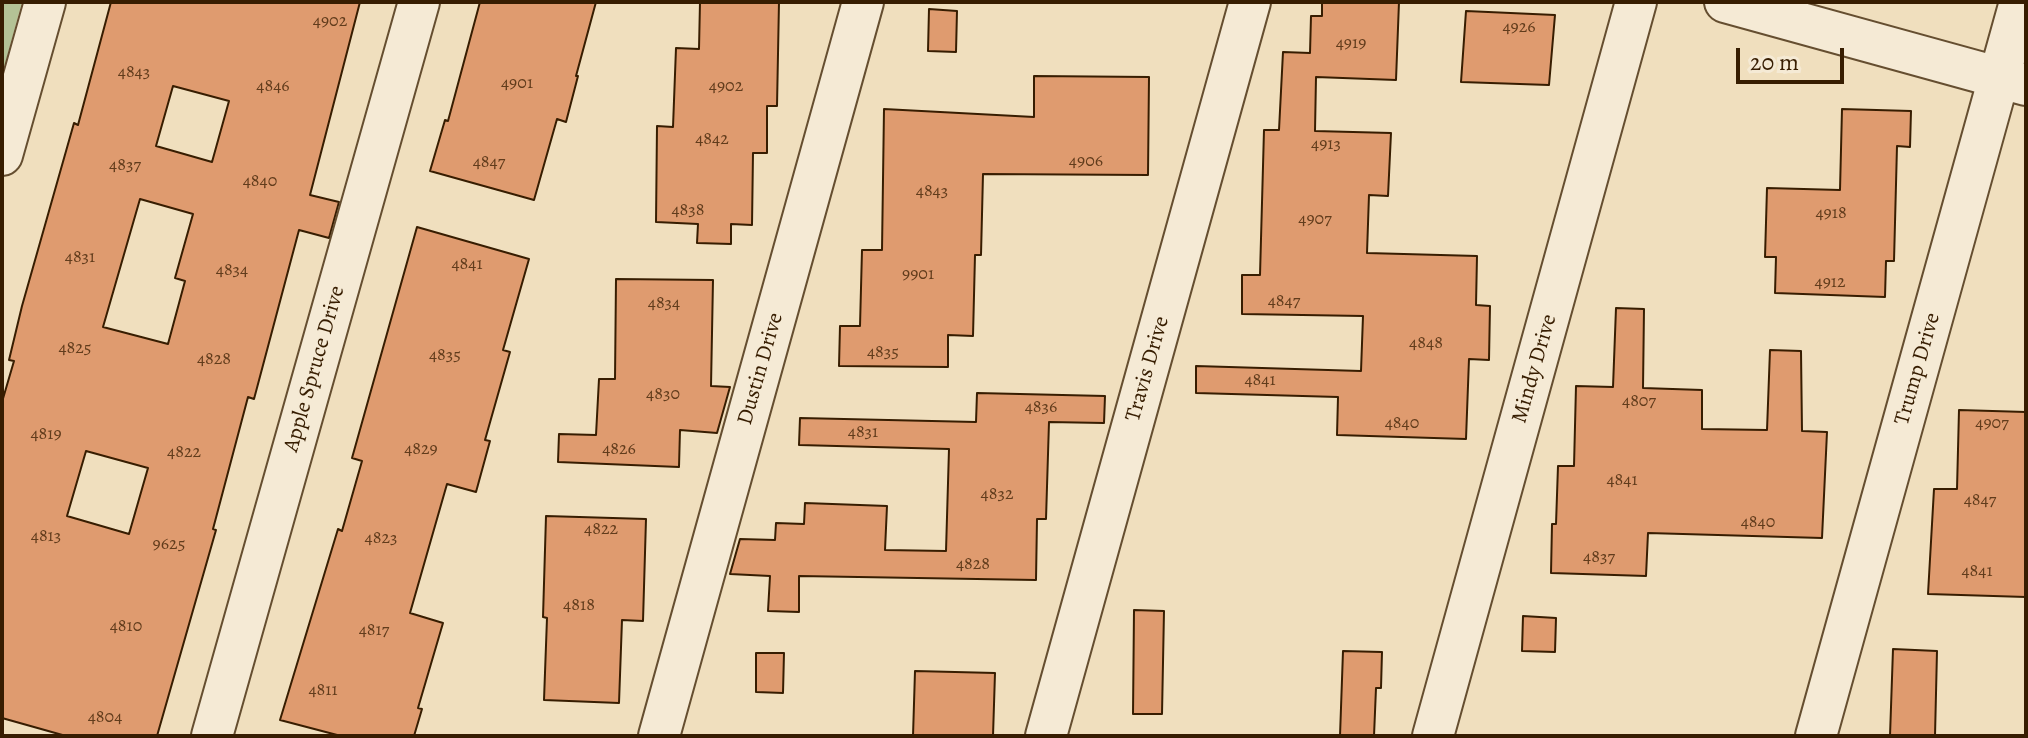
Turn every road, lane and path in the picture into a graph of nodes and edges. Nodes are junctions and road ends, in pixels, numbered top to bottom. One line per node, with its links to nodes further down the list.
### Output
1 (45, 2): 9 (street)
2 (419, 2): 10 (street, Apple Spruce Drive)
3 (863, 2): 11 (street, Dustin Drive)
4 (1250, 2): 12 (street, Travis Drive)
5 (1636, 2): 13 (street, Mindy Drive)
6 (1725, 2): 8 (street)
7 (2020, 2): 8 (street, Trump Drive)
8 (2012, 81): 14 (street, Trump Drive)
9 (2, 155)
10 (212, 736)
11 (659, 736)
12 (1046, 736)
13 (1433, 736)
14 (1816, 736)

